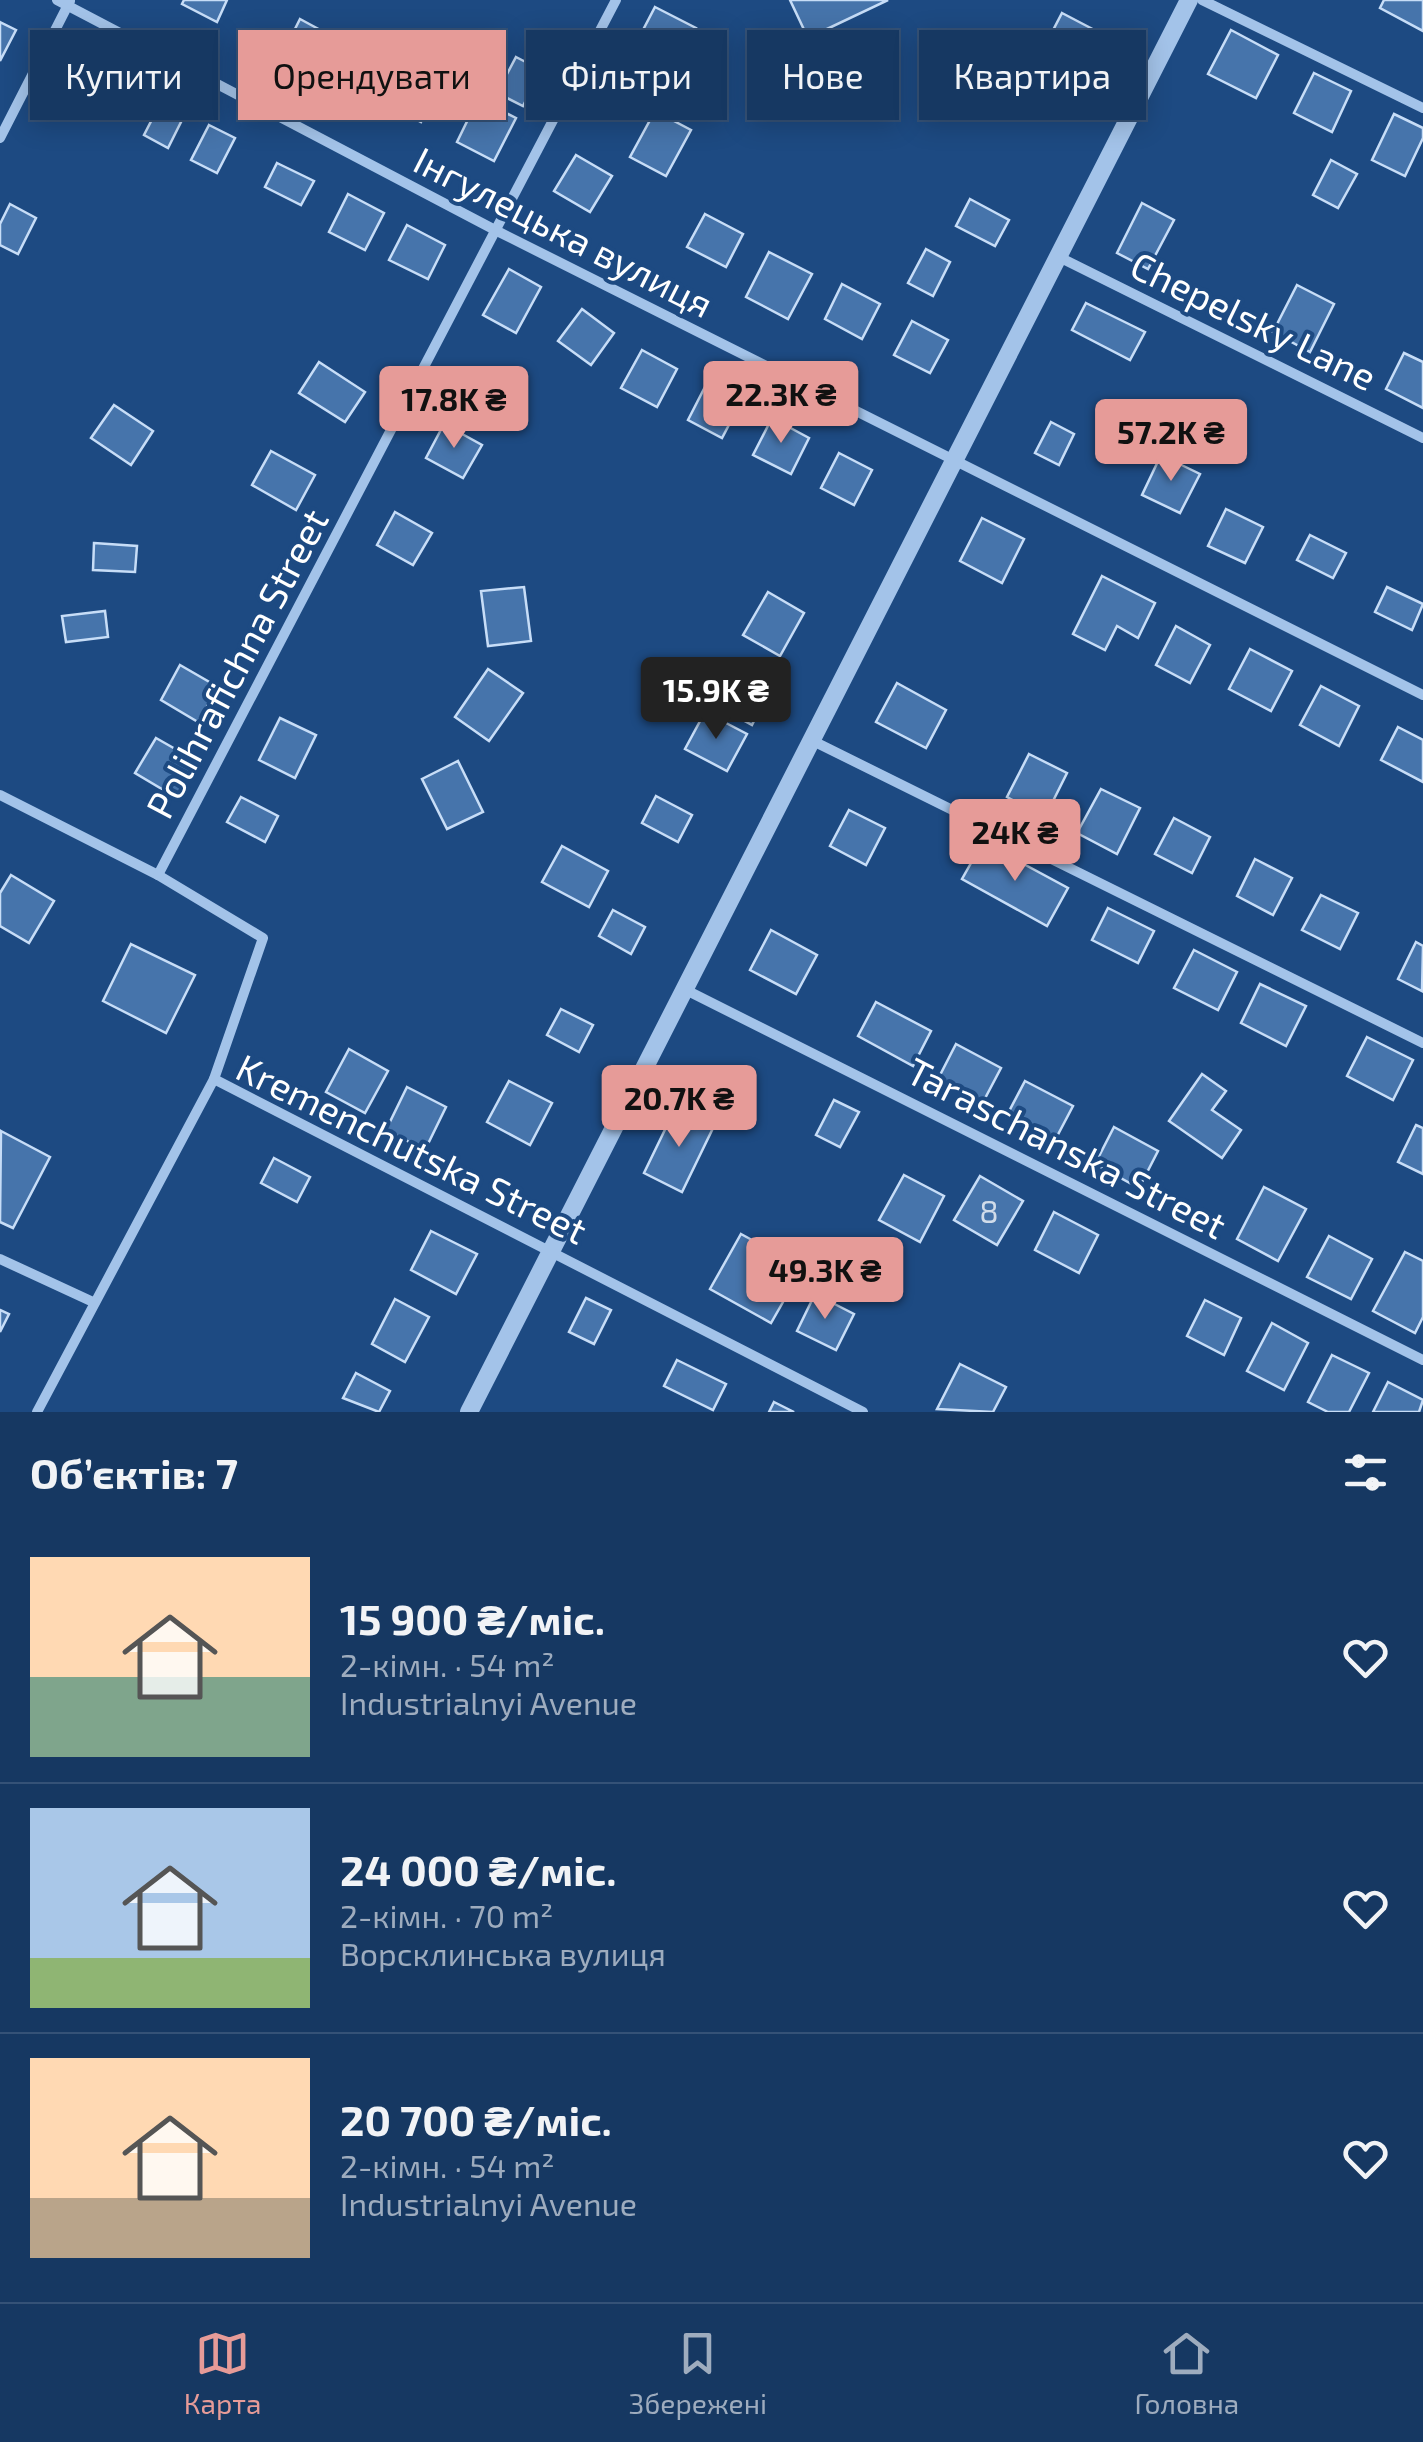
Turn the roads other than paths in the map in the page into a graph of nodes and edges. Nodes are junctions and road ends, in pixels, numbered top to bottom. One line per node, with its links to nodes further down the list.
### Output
1 (616, 0): 7 (street, Polihrafichna Street)
2 (1189, 0): 8 (street)
3 (1202, 0): 5 (street)
4 (65, 2): 6 (street); 7 (street, Інгулецька вулиця)
5 (1423, 108)
6 (0, 138)
7 (497, 231): 10 (street, Інгулецька вулиця); 14 (street, Polihrafichna Street)
8 (1058, 256): 9 (street, Chepelsky Lane); 10 (street)
9 (1423, 438)
10 (952, 462): 11 (street, Інгулецька вулиця); 12 (street)
11 (1423, 695)
12 (810, 740): 15 (street); 16 (street)
13 (0, 794): 14 (street)
14 (158, 874): 17 (street)
15 (683, 988): 18 (street); 21 (street, Taraschanska Street)
16 (1423, 1043)
17 (214, 1079): 18 (street, Kremenchutska Street); 20 (street, Kremenchutska Street)
18 (550, 1249): 23 (street); 24 (street, Kremenchutska Street)
19 (0, 1259): 20 (street)
20 (93, 1302): 22 (street, Kremenchutska Street)
21 (1423, 1360)
22 (37, 1412)
23 (469, 1412)
24 (863, 1412)

